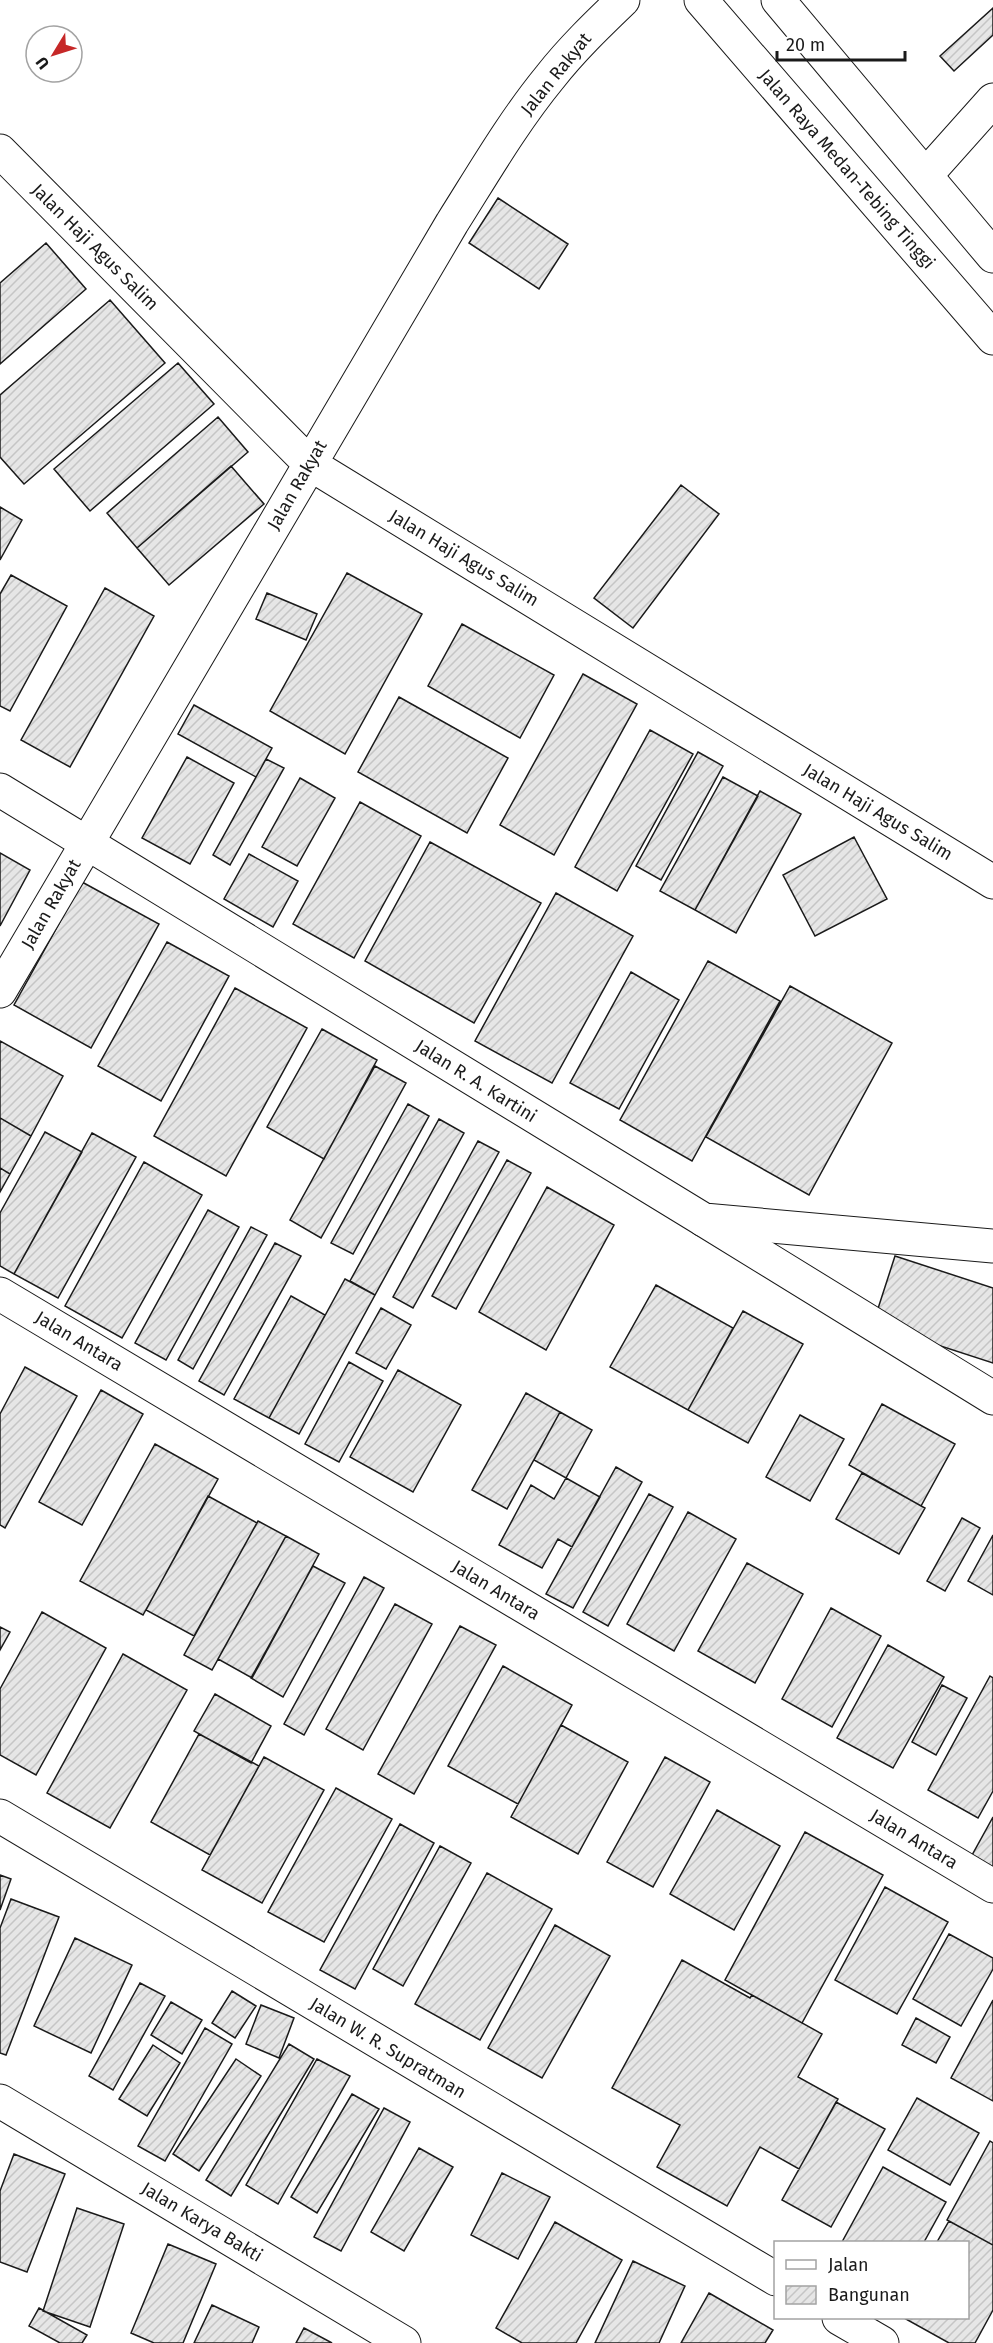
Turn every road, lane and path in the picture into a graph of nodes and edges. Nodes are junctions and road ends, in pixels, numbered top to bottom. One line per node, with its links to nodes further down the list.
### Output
1 (623, 0): 9 (main road, Jalan Rakyat)
2 (701, 0): 8 (main road, Jalan Raya Medan-Tebing Tinggi)
3 (778, 0): 6 (main road)
4 (993, 100): 6 (main road)
5 (0, 151): 9 (main road, Jalan Haji Agus Salim)
6 (926, 176): 7 (main road)
7 (993, 256)
8 (993, 338)
9 (310, 464): 11 (main road, Jalan Rakyat); 12 (main road, Jalan Haji Agus Salim)
10 (0, 790): 11 (main road, Jalan R. A. Kartini)
11 (88, 843): 13 (main road, Jalan Rakyat); 14 (main road, Jalan R. A. Kartini)
12 (993, 882)
13 (0, 991)
14 (704, 1220): 15 (main road, Jalan R. A. Kartini); 17 (main road)
15 (993, 1246)
16 (0, 1294): 19 (main road, Jalan Antara)
17 (993, 1398)
18 (0, 1816): 21 (main road, Jalan W. R. Supratman)
19 (993, 1886)
20 (0, 2101): 23 (main road, Jalan Karya Bakti)
21 (774, 2278)
22 (841, 2319): 24 (main road)
23 (404, 2343)
24 (882, 2343)

